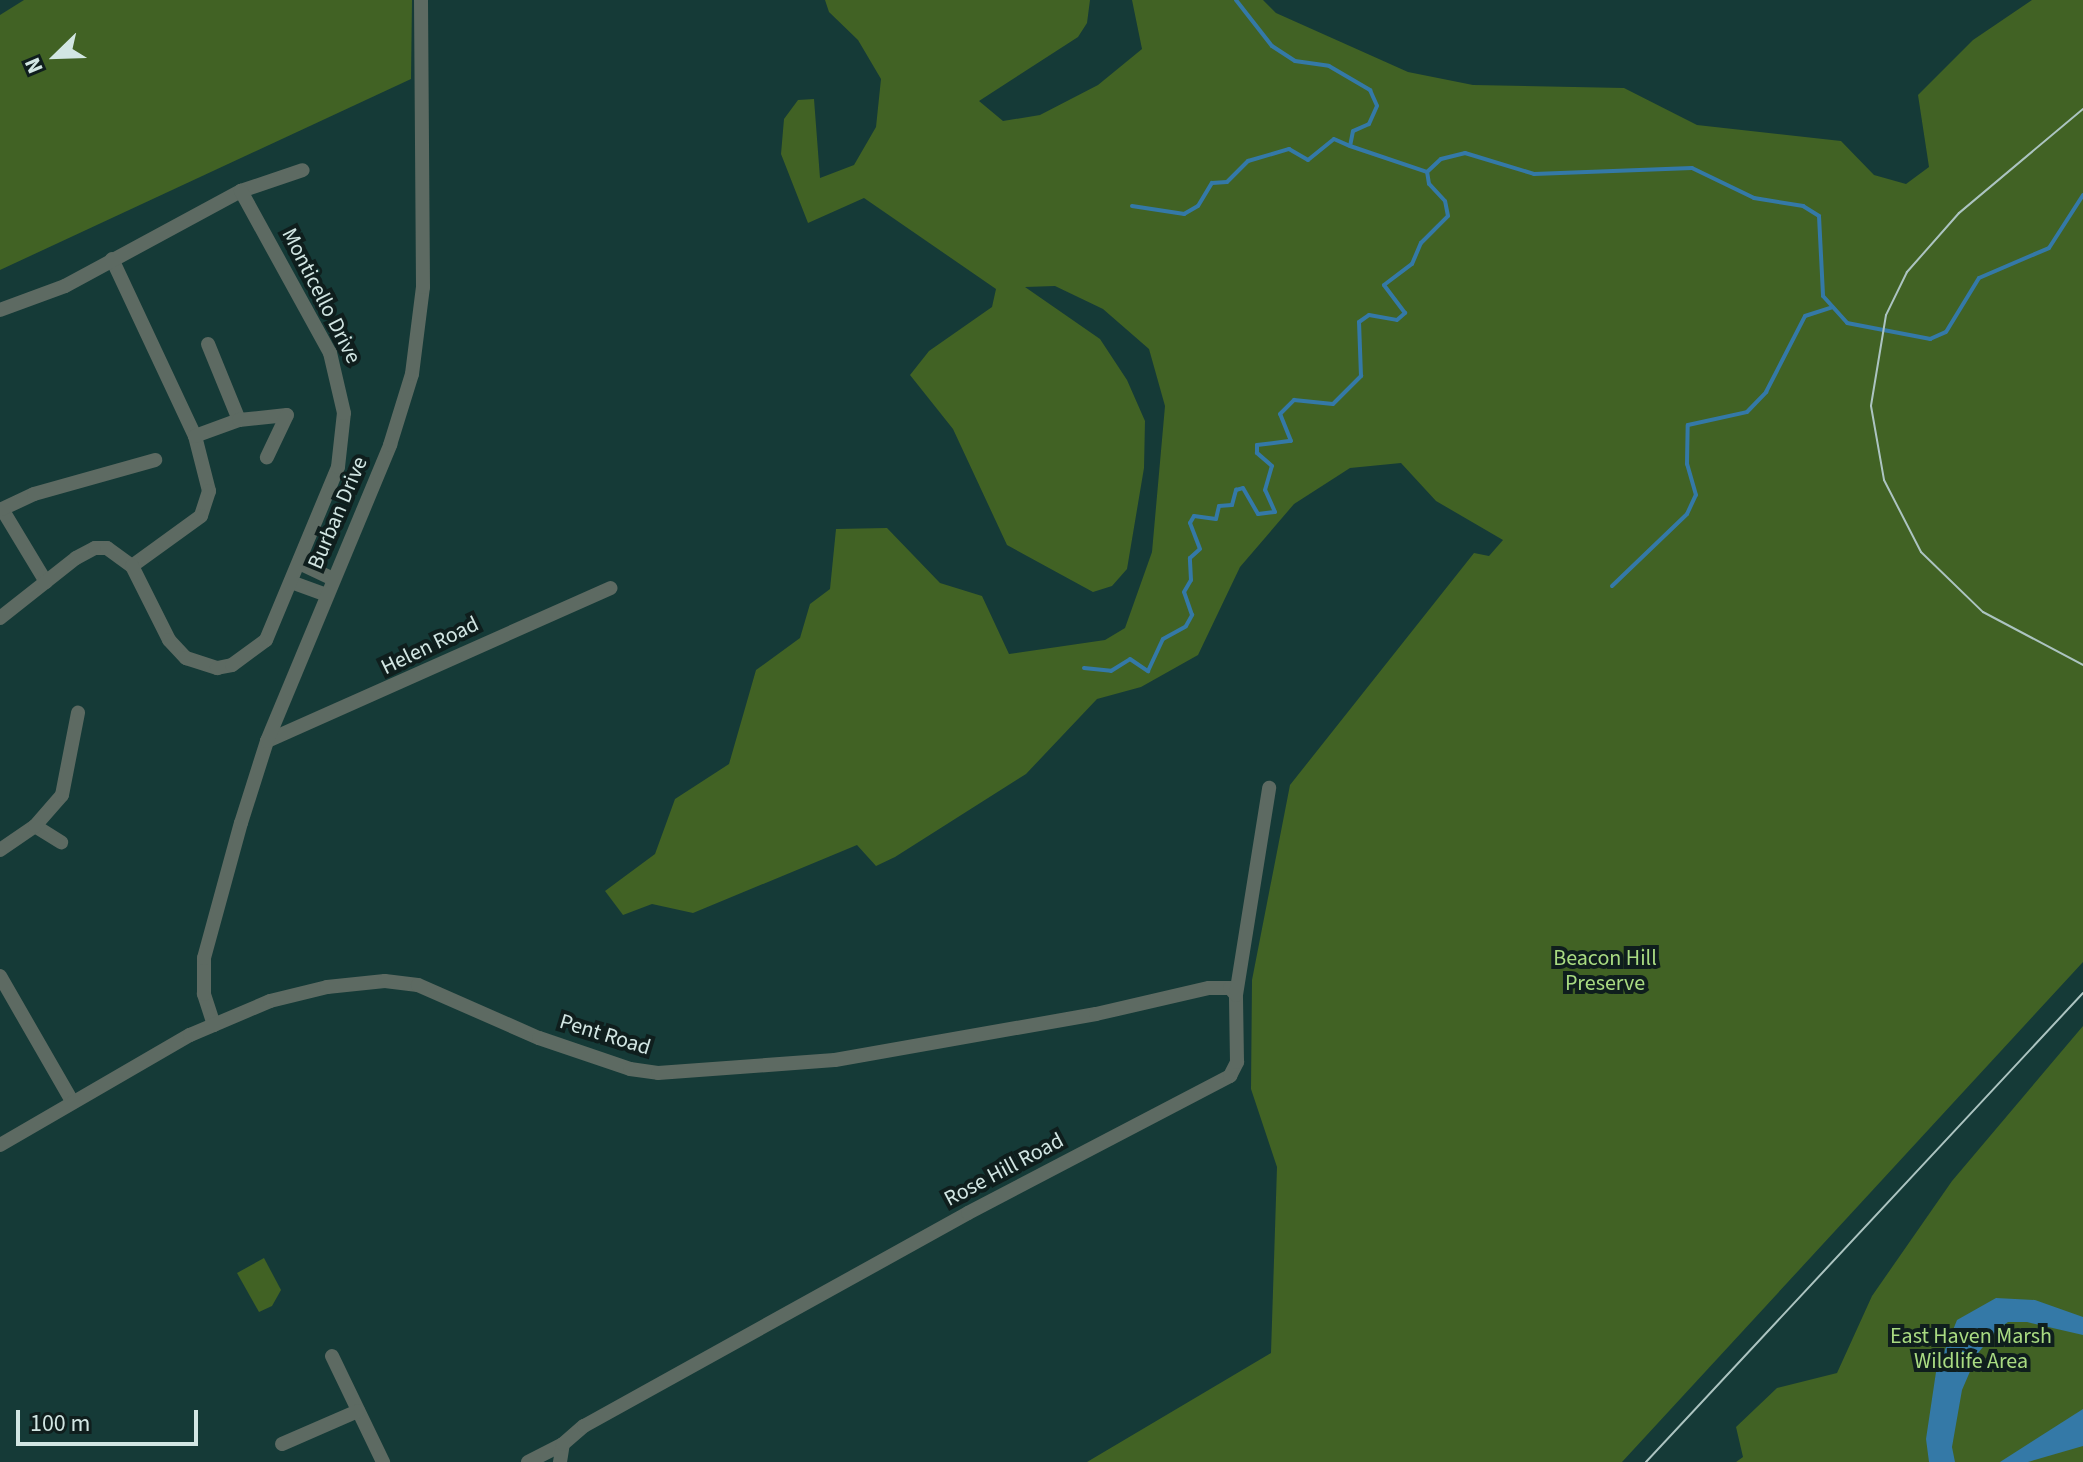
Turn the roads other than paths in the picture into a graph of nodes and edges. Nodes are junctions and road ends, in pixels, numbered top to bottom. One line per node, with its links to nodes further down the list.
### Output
1 (421, 0): 13 (street, Burban Drive)
2 (303, 170): 3 (street)
3 (241, 191): 4 (street); 11 (street, Monticello Drive)
4 (112, 259): 5 (street); 8 (street)
5 (0, 310)
6 (208, 344): 7 (street)
7 (239, 420): 8 (street); 9 (street)
8 (195, 436): 12 (street)
9 (267, 457)
10 (155, 460): 14 (street)
11 (299, 563): 13 (street); 15 (street, Monticello Drive)
12 (132, 566): 14 (street); 15 (street, Monticello Drive)
13 (334, 579): 17 (street, Burban Drive)
14 (46, 582): 18 (street)
15 (291, 582): 17 (street)
16 (610, 588): 20 (street, Helen Road)
17 (327, 595): 20 (street, Burban Drive)
18 (0, 618)
19 (78, 713): 22 (street)
20 (267, 741): 27 (street, Burban Drive)
21 (1269, 788): 26 (street, Rose Hill Road)
22 (35, 826): 23 (street); 24 (street)
23 (61, 842)
24 (0, 850)
25 (0, 976): 28 (street)
26 (1236, 995): 27 (street, Pent Road); 33 (street, Rose Hill Road)
27 (214, 1025): 28 (street, Pent Road)
28 (72, 1101): 29 (street, Pent Road)
29 (0, 1145)
30 (332, 1356): 31 (street)
31 (358, 1411): 32 (street); 34 (street)
32 (282, 1444)
33 (563, 1444): 35 (street, Rose Hill Road); 36 (street)
34 (383, 1462)
35 (528, 1462)
36 (560, 1462)

